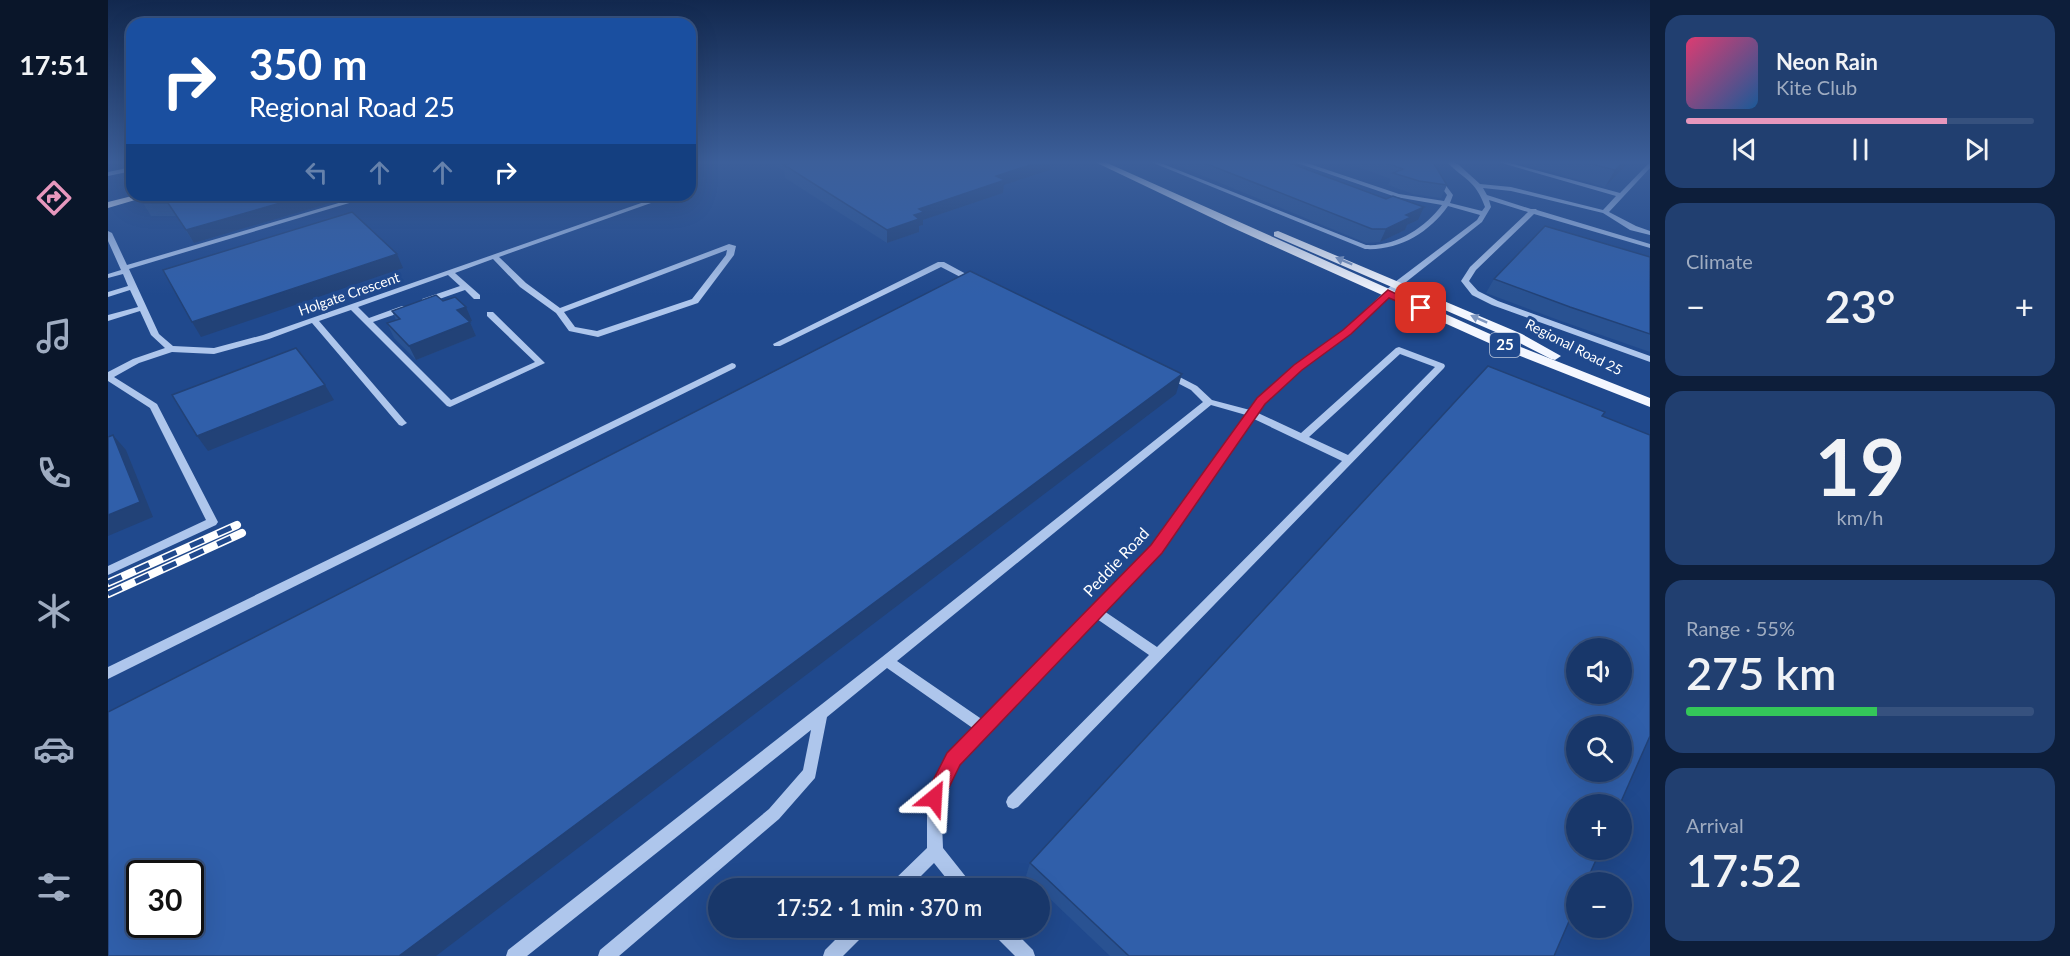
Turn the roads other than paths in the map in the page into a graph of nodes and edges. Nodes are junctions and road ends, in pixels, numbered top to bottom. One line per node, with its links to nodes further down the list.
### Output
1 (335, 207): 19 (street)
2 (636, 207): 18 (street, Holgate Crescent)
3 (1198, 207): 26 (main road, Regional Road 25 / 25)
4 (1207, 207): 22 (main road, Regional Road 25 / 25, one-way to 4)
5 (1265, 207): 6 (street)
6 (1444, 207)
7 (1457, 207): 14 (street)
8 (1488, 207): 14 (street)
9 (1521, 207): 12 (street)
10 (1583, 207): 13 (street)
11 (1610, 207): 13 (street)
12 (1534, 210): 17 (street); 38 (street)
13 (1605, 212): 16 (street)
14 (1485, 214): 22 (street, Peddie Road)
15 (108, 233): 19 (street)
16 (1650, 233)
17 (1650, 246)
18 (495, 257): 20 (street, Holgate Crescent); 31 (street)
19 (125, 270): 21 (street); 24 (street)
20 (450, 273): 25 (street); 29 (street, Holgate Crescent)
21 (108, 276)
22 (1398, 284): 26 (street, Peddie Road); 42 (main road, Regional Road 25 / 25, one-way to 22)
23 (983, 285): 36 (street)
24 (133, 287): 27 (street); 30 (street)
25 (466, 287): 28 (street); 35 (street)
26 (1388, 293): 42 (main road, Regional Road 25 / 25); 45 (street, Peddie Road)
27 (108, 295)
28 (477, 297)
29 (353, 307): 34 (street, Holgate Crescent); 35 (street)
30 (143, 308): 33 (street); 37 (street)
31 (559, 312): 31 (street)
32 (490, 314): 35 (street)
33 (108, 318)
34 (314, 320): 37 (street, Holgate Crescent); 46 (street)
35 (368, 321)
36 (777, 344)
37 (171, 349): 41 (street)
38 (1650, 359)
39 (732, 366): 53 (street)
40 (1162, 372): 43 (street)
41 (108, 377): 49 (street)
42 (1625, 392): 44 (main road, Regional Road 25 / 25)
43 (1209, 402): 45 (street); 52 (street)
44 (1650, 403)
45 (1252, 414): 47 (street); 50 (street, Peddie Road)
46 (402, 423)
47 (1302, 438): 48 (street); 48 (street)
48 (1349, 460): 51 (street)
49 (108, 571)
50 (1096, 612): 51 (street); 55 (street, Peddie Road)
51 (1157, 654): 56 (street)
52 (887, 661): 54 (street); 55 (street)
53 (108, 673)
54 (820, 716): 62 (street); 63 (street)
55 (984, 728): 57 (street, Peddie Road)
56 (1013, 802)
57 (935, 851): 58 (street); 59 (street)
58 (908, 878)
59 (956, 878)
60 (849, 938): 64 (street)
61 (1009, 938): 65 (street)
62 (514, 956)
63 (606, 956)
64 (831, 956)
65 (1027, 956)

